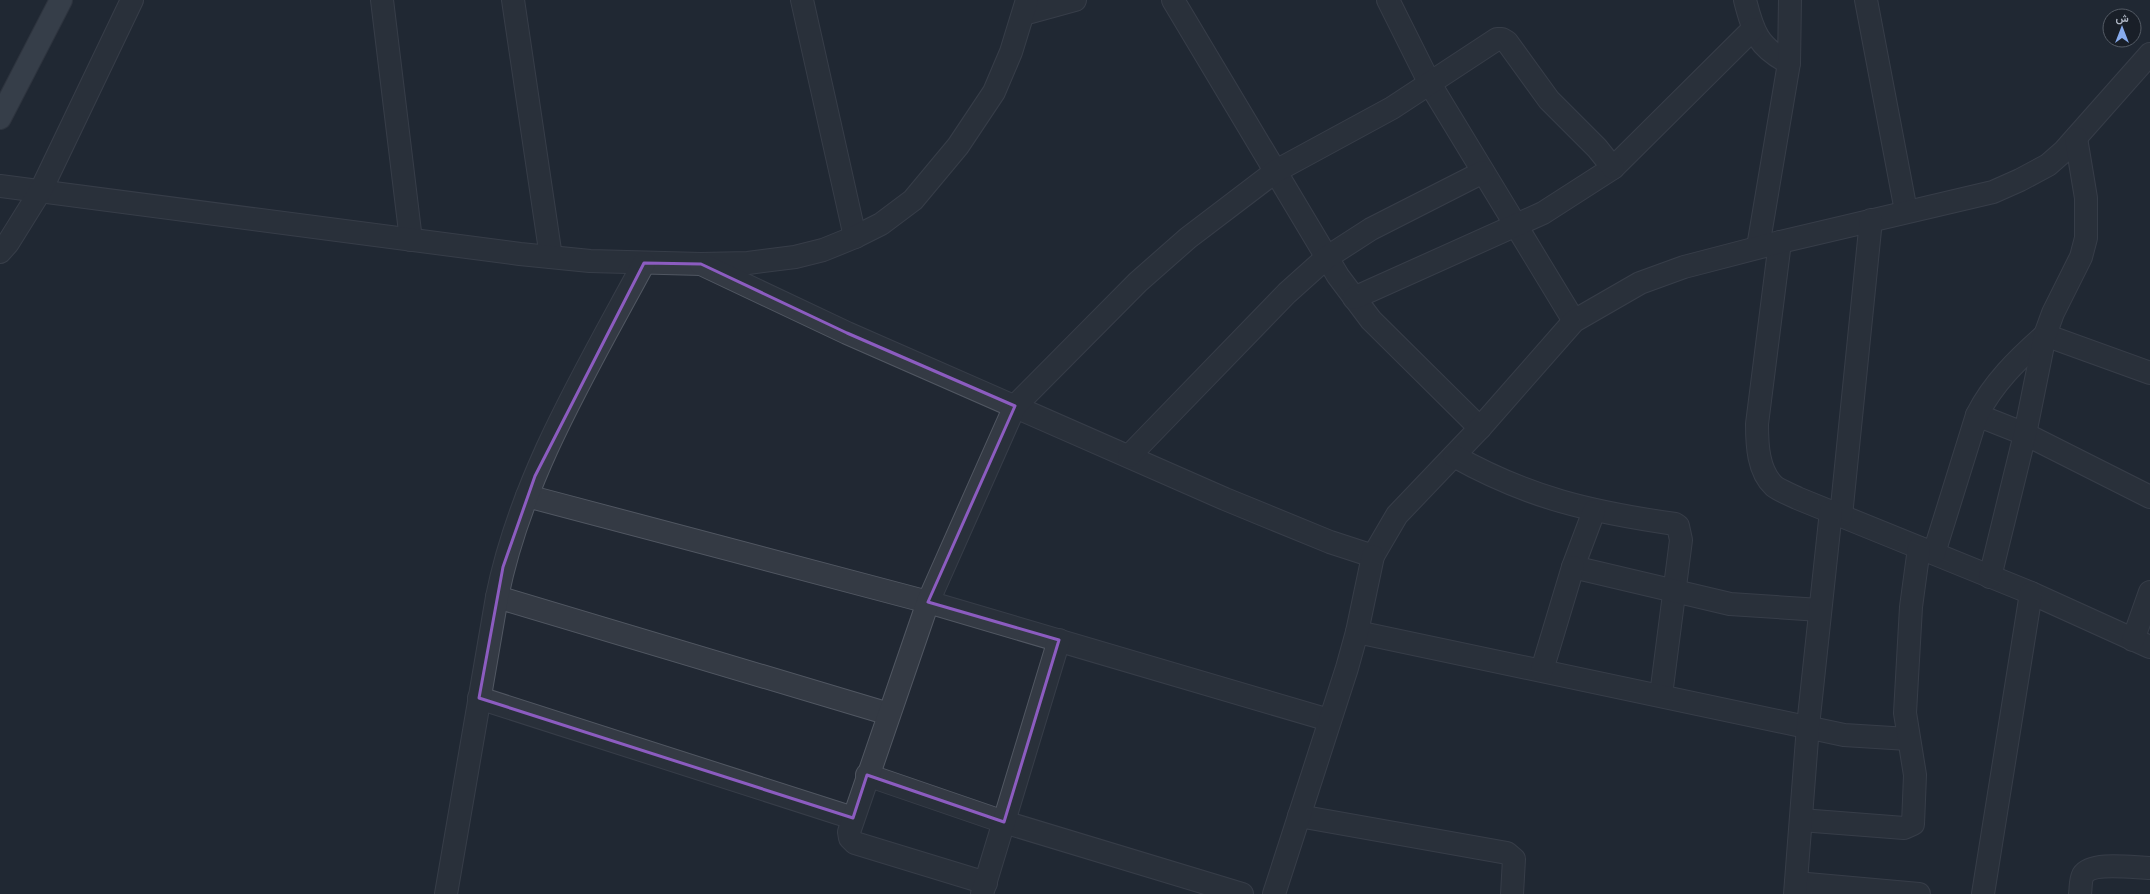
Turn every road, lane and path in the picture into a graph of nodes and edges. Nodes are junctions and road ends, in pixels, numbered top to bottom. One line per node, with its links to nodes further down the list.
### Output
1 (61, 0): 18 (main road)
2 (132, 0): 24 (street)
3 (382, 0): 29 (street)
4 (513, 0): 33 (street)
5 (802, 0): 28 (street)
6 (1076, 0): 12 (street)
7 (1173, 0): 21 (street)
8 (1388, 0): 17 (street)
9 (1745, 0): 13 (street)
10 (1790, 0): 15 (street)
11 (1866, 0): 25 (street)
12 (1025, 7): 28 (street)
13 (1753, 29): 15 (street); 20 (street)
14 (2150, 54): 16 (street)
15 (1789, 63): 31 (street)
16 (2142, 77): 19 (street)
17 (1430, 84): 20 (street); 21 (street); 22 (street)
18 (0, 118)
19 (2076, 138): 25 (street); 39 (street)
20 (1613, 168): 27 (street)
21 (1276, 170): 34 (street); 41 (street)
22 (1483, 172): 27 (street); 34 (street)
23 (1, 187): 24 (street)
24 (41, 190): 29 (street); 32 (street)
25 (1906, 211): 26 (street)
26 (1872, 220): 30 (street); 50 (street)
27 (1516, 226): 37 (street); 38 (street)
28 (856, 237): 36 (street)
29 (411, 240): 33 (street)
30 (1780, 242): 31 (street); 50 (street)
31 (1758, 247): 38 (street)
32 (0, 252)
33 (551, 257): 35 (street)
34 (1326, 258): 37 (street); 45 (street)
35 (644, 262): 36 (street); 47 (street)
36 (701, 264): 41 (street)
37 (1354, 298): 43 (street)
38 (1574, 321): 43 (street)
39 (2044, 335): 40 (street); 42 (street); 44 (street)
40 (2150, 373)
41 (1015, 406): 45 (street); 59 (street)
42 (1978, 415): 44 (street); 51 (street)
43 (1480, 428): 46 (street)
44 (2025, 434): 48 (street); 54 (street)
45 (1129, 456): 52 (street)
46 (1454, 456): 49 (street); 52 (street)
47 (527, 496): 58 (street); 59 (street)
48 (2150, 497)
49 (1594, 511): 53 (street); 55 (street)
50 (1836, 514): 51 (street); 60 (street)
51 (1927, 551): 54 (street); 70 (street)
52 (1373, 556): 61 (street)
53 (1573, 567): 55 (street); 64 (street)
54 (1990, 577): 57 (street)
55 (1675, 590): 60 (street); 65 (street)
56 (2150, 592): 63 (street)
57 (2031, 593): 63 (street); 84 (street)
58 (497, 597): 66 (street); 67 (street)
59 (928, 602): 62 (street); 67 (street)
60 (1820, 610): 69 (street)
61 (1357, 632): 64 (street); 68 (street)
62 (1059, 640): 68 (street); 75 (street)
63 (2141, 643)
64 (1542, 670): 65 (street)
65 (1661, 695): 69 (street)
66 (479, 698): 73 (street); 79 (street)
67 (889, 714): 71 (street)
68 (1329, 720): 72 (street)
69 (1808, 726): 70 (street); 74 (street)
70 (1908, 739): 74 (street)
71 (867, 775): 73 (street); 75 (street)
72 (1299, 816): 81 (street); 82 (street)
73 (853, 818): 77 (street)
74 (1801, 820): 78 (street)
75 (1004, 822): 77 (street); 80 (street)
76 (2150, 868): 85 (street)
77 (984, 888)
78 (1796, 889): 83 (street)
79 (446, 894)
80 (1242, 894)
81 (1274, 894)
82 (1512, 894)
83 (1919, 894)
84 (1983, 894)
85 (2080, 894)

